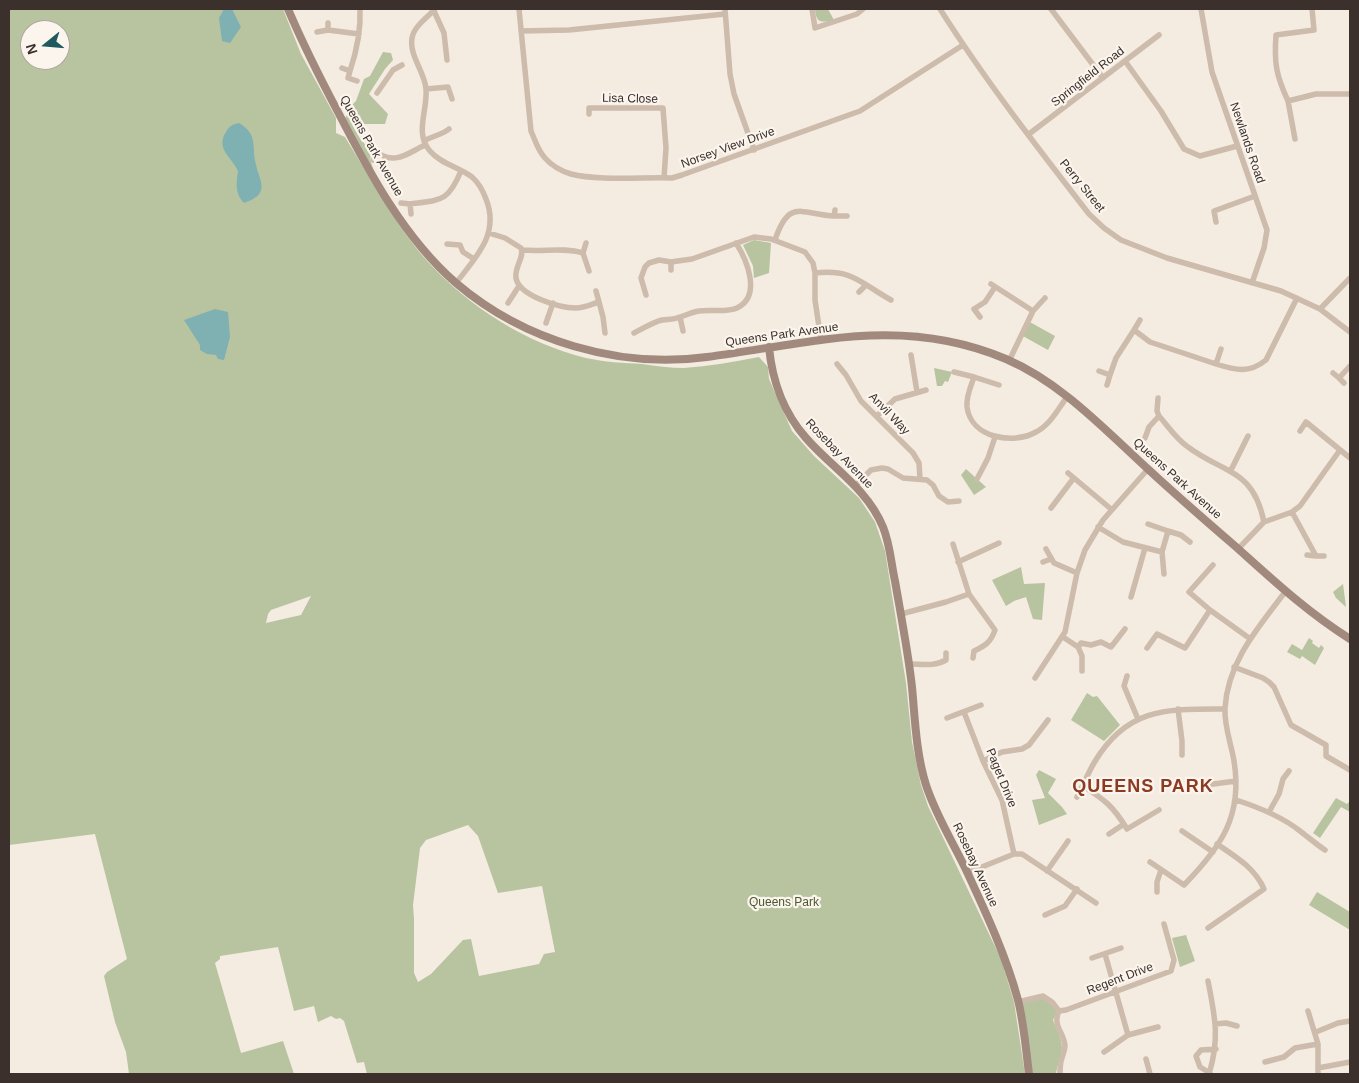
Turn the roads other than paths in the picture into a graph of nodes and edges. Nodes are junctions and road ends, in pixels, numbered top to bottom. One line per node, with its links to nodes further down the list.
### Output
1 (288, 9): 66 (street, Queens Park Avenue)
2 (360, 9): 17 (street)
3 (518, 9): 15 (street, Norsey View Drive)
4 (812, 9): 13 (street)
5 (863, 9): 13 (street)
6 (940, 9): 20 (street, Perry Street)
7 (1051, 9): 26 (street)
8 (1201, 9): 41 (street, Newlands Road)
9 (1312, 9): 34 (street)
10 (434, 10): 21 (street); 30 (street)
11 (725, 11): 15 (street); 42 (street)
12 (328, 23): 14 (street)
13 (815, 28): 19 (street)
14 (328, 30): 16 (street); 17 (street)
15 (521, 31): 46 (street, Norsey View Drive)
16 (317, 32)
17 (359, 34): 25 (street)
18 (1159, 35): 22 (street, Springfield Road)
19 (816, 36)
20 (963, 45): 37 (street, Perry Street); 42 (street, Norsey View Drive)
21 (447, 60)
22 (1124, 61): 26 (street, Springfield Road); 41 (street)
23 (402, 65): 31 (street)
24 (342, 68): 25 (street)
25 (350, 71): 28 (street)
26 (1103, 78): 37 (street, Springfield Road)
27 (448, 80): 29 (street)
28 (357, 81)
29 (448, 87): 30 (street); 33 (street)
30 (426, 89): 39 (street)
31 (377, 93)
32 (1350, 94): 34 (street)
33 (452, 99)
34 (1288, 101): 38 (street)
35 (589, 108): 46 (street, Lisa Close)
36 (449, 128): 39 (street)
37 (1029, 134): 67 (street, Perry Street)
38 (1295, 139)
39 (425, 143): 43 (street); 45 (street)
40 (371, 145): 43 (street)
41 (1237, 146): 47 (street, Newlands Road)
42 (754, 150): 46 (street, Norsey View Drive)
43 (378, 152): 44 (street)
44 (373, 160)
45 (461, 171): 49 (street); 53 (street)
46 (664, 178)
47 (1255, 196): 52 (street); 67 (street, Newlands Road)
48 (401, 203): 49 (street)
49 (410, 204): 50 (street)
50 (411, 214)
51 (847, 216): 54 (street)
52 (1216, 222)
53 (489, 233): 58 (street); 60 (street)
54 (775, 240): 56 (street); 64 (street)
55 (586, 243): 59 (street)
56 (736, 243): 61 (street); 81 (street)
57 (447, 244): 60 (street)
58 (523, 250): 59 (street); 69 (street)
59 (583, 253): 63 (street)
60 (474, 259): 66 (street)
61 (671, 262): 62 (street); 72 (street)
62 (671, 270)
63 (590, 271)
64 (815, 273): 68 (street); 90 (street)
65 (1350, 278): 79 (street)
66 (456, 283): 91 (street, Queens Park Avenue)
67 (1252, 283): 74 (street, Perry Street)
68 (866, 285): 71 (street); 75 (street)
69 (519, 286): 77 (street); 78 (street)
70 (596, 291): 76 (street)
71 (859, 292)
72 (646, 295)
73 (1045, 298): 80 (street)
74 (1297, 298): 79 (street, Perry Street); 96 (street)
75 (891, 300)
76 (599, 302): 78 (street); 89 (street)
77 (508, 303)
78 (553, 303): 84 (street)
79 (1320, 309): 87 (street, Perry Street)
80 (1033, 311): 82 (street); 94 (street)
81 (680, 317): 86 (street); 88 (street)
82 (980, 317)
83 (1140, 320): 85 (street)
84 (546, 323)
85 (1134, 330): 96 (street); 101 (street)
86 (683, 331)
87 (1350, 332)
88 (634, 333)
89 (605, 334)
90 (821, 340): 91 (street, Queens Park Avenue); 94 (street, Queens Park Avenue)
91 (769, 347): 125 (street, Rosebay Avenue)
92 (1221, 349): 96 (street)
93 (911, 355): 108 (street)
94 (1009, 360): 109 (street, Queens Park Avenue)
95 (838, 364): 111 (street, Anvil Way)
96 (1216, 364)
97 (1350, 366): 103 (street)
98 (1099, 371): 101 (street)
99 (954, 372): 102 (street)
100 (1333, 373): 103 (street)
101 (1110, 375): 105 (street)
102 (974, 377): 106 (street); 115 (street)
103 (1339, 378): 104 (street)
104 (1344, 383)
105 (1107, 385)
106 (999, 386)
107 (926, 390): 108 (street)
108 (917, 392): 111 (street)
109 (1067, 397): 115 (street); 119 (street, Queens Park Avenue)
110 (1158, 398): 112 (street)
111 (877, 416): 122 (street, Anvil Way)
112 (1159, 416): 116 (street); 120 (street)
113 (1300, 431): 117 (street)
114 (1248, 436): 120 (street)
115 (995, 437): 123 (street)
116 (1145, 438)
117 (1340, 450): 118 (street); 129 (street)
118 (1350, 458)
119 (1148, 470): 128 (street); 139 (street, Queens Park Avenue)
120 (1231, 470): 130 (street)
121 (1068, 472): 124 (street)
122 (920, 479): 125 (street); 126 (street)
123 (977, 479)
124 (1073, 479): 127 (street); 128 (street)
125 (856, 485): 154 (street, Rosebay Avenue)
126 (959, 501)
127 (1050, 508)
128 (1111, 509): 132 (street)
129 (1292, 512): 130 (street); 142 (street)
130 (1264, 522): 139 (street)
131 (1148, 524): 133 (street)
132 (1098, 528): 137 (street); 148 (street)
133 (1168, 531): 134 (street); 140 (street)
134 (1190, 542)
135 (999, 543): 145 (street)
136 (953, 544): 145 (street)
137 (1144, 548): 140 (street); 152 (street)
138 (1046, 549): 144 (street)
139 (1238, 549): 150 (street, Queens Park Avenue)
140 (1162, 552): 149 (street)
141 (1307, 556): 142 (street)
142 (1316, 556): 143 (street)
143 (1324, 556)
144 (1051, 559): 146 (street); 148 (street)
145 (958, 562): 151 (street)
146 (1043, 562)
147 (1213, 565): 153 (street)
148 (1077, 573): 156 (street)
149 (1164, 574)
150 (1285, 592): 157 (street); 158 (street, Queens Park Avenue)
151 (969, 594): 154 (street); 162 (street)
152 (1131, 597)
153 (1210, 610): 157 (street); 160 (street)
154 (901, 614): 163 (street, Rosebay Avenue)
155 (1125, 629): 159 (street)
156 (1063, 637): 159 (street); 167 (street)
157 (1249, 638): 164 (street)
158 (1350, 639)
159 (1078, 647): 165 (street)
160 (1147, 648)
161 (946, 653): 163 (street)
162 (973, 658)
163 (908, 664): 197 (street, Rosebay Avenue)
164 (1234, 667): 170 (street); 177 (street)
165 (1082, 671)
166 (1127, 676): 173 (street)
167 (1035, 678)
168 (981, 705): 171 (street)
169 (1178, 709): 170 (street); 173 (street); 175 (street)
170 (1225, 709): 179 (street)
171 (964, 712): 172 (street); 176 (street, Paget Drive)
172 (947, 718)
173 (1138, 719): 181 (street)
174 (1048, 720): 176 (street)
175 (1182, 755)
176 (983, 761): 193 (street, Paget Drive)
177 (1350, 770)
178 (1289, 771): 185 (street)
179 (1236, 781): 180 (street); 183 (street)
180 (1194, 783)
181 (1083, 786): 182 (street); 186 (street)
182 (1077, 797)
183 (1236, 800): 185 (street); 190 (street)
184 (1159, 810): 186 (street)
185 (1269, 812): 191 (street)
186 (1124, 824): 188 (street)
187 (1182, 831): 192 (street)
188 (1108, 834)
189 (1068, 841): 196 (street)
190 (1218, 844): 192 (street); 203 (street)
191 (1325, 850)
192 (1213, 852): 195 (street)
193 (1014, 854): 196 (street); 197 (street)
194 (1150, 862): 195 (street)
195 (1161, 870): 199 (street)
196 (1047, 871): 198 (street)
197 (967, 872): 209 (street, Rosebay Avenue)
198 (1077, 889): 200 (street); 201 (street)
199 (1157, 892)
200 (1096, 903)
201 (1045, 915)
202 (1164, 924): 208 (street, Regent Drive)
203 (1208, 928)
204 (1121, 948): 205 (street)
205 (1105, 954): 206 (street); 208 (street)
206 (1092, 958)
207 (1208, 981): 213 (street)
208 (1115, 992): 210 (street, Regent Drive); 217 (street)
209 (1018, 1002): 210 (street); 225 (street, Rosebay Avenue)
210 (1058, 1011): 226 (street)
211 (1308, 1011): 216 (street)
212 (1350, 1021): 216 (street)
213 (1215, 1024): 214 (street); 219 (street)
214 (1237, 1026)
215 (1158, 1027): 217 (street)
216 (1316, 1032): 218 (street)
217 (1128, 1035): 220 (street)
218 (1318, 1044): 222 (street); 224 (street)
219 (1216, 1049): 228 (street); 228 (street)
220 (1104, 1052)
221 (1146, 1059): 227 (street)
222 (1265, 1062)
223 (1350, 1062): 224 (street)
224 (1318, 1071)
225 (1029, 1074)
226 (1060, 1074)
227 (1150, 1074)
228 (1210, 1074)

